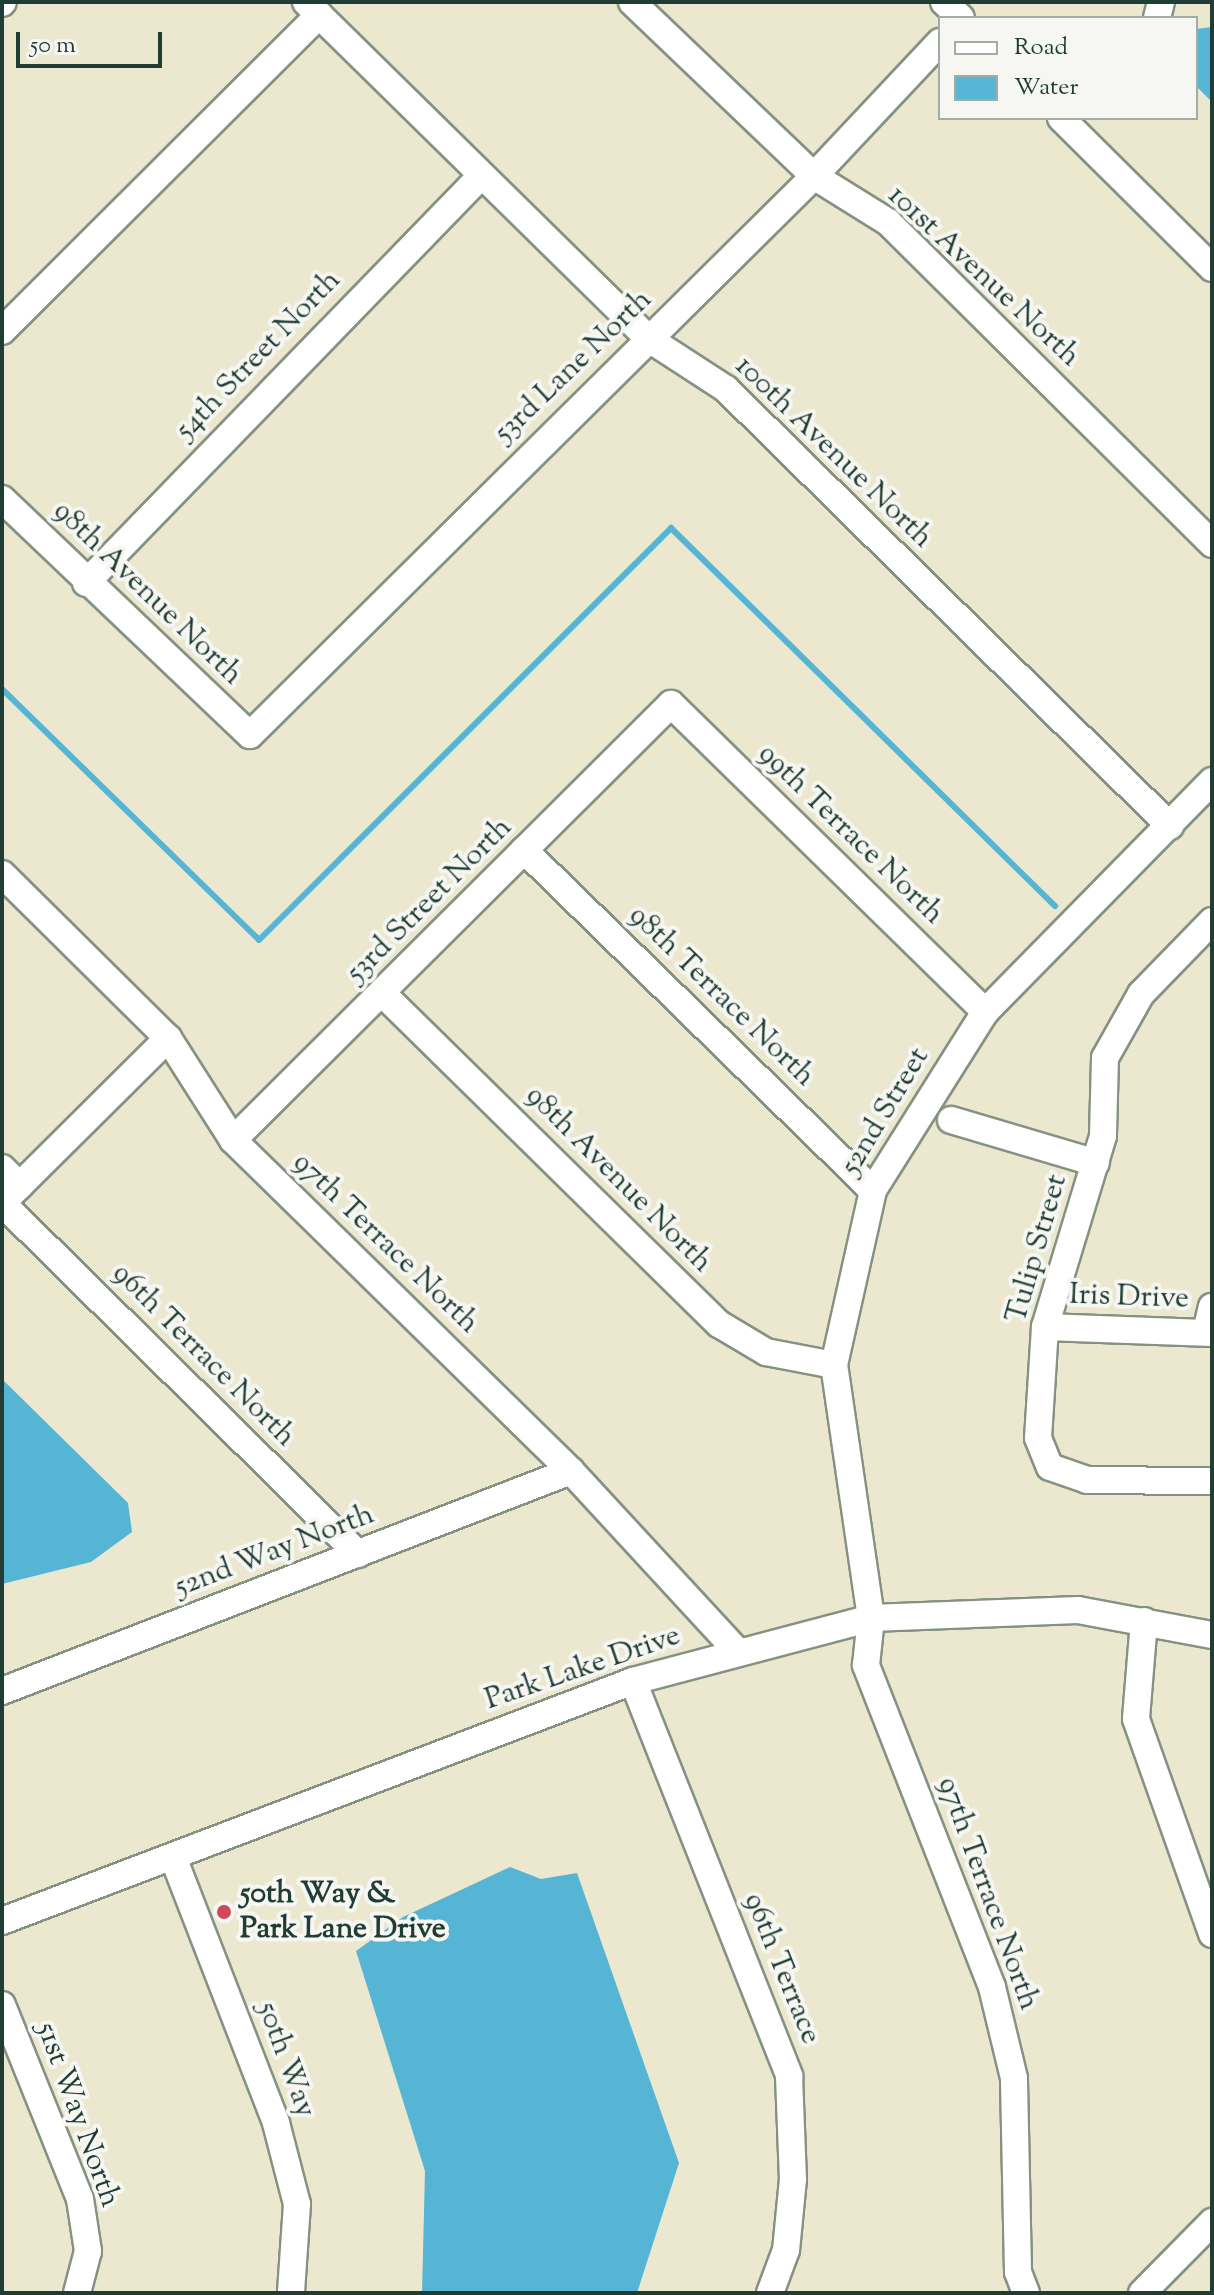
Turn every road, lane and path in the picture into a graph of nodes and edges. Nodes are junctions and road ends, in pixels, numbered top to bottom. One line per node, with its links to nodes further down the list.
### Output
1 (632, 2): 7 (street, 101st Avenue North)
2 (944, 2): 4 (street)
3 (312, 8): 8 (street, 100th Avenue North); 10 (street)
4 (959, 16)
5 (938, 44): 7 (street, 53rd Lane North)
6 (1063, 120): 9 (street)
7 (814, 176): 11 (street, 53rd Lane North); 13 (street, 101st Avenue North)
8 (480, 177): 11 (street, 100th Avenue North); 14 (street, 54th Street North)
9 (1212, 268)
10 (2, 331)
11 (649, 339): 16 (street, 53rd Lane North); 18 (street, 100th Avenue North)
12 (2, 499): 14 (street, 98th Avenue North)
13 (1212, 544)
14 (86, 583): 16 (street, 98th Avenue North)
15 (671, 704): 19 (street, 53rd Street North); 23 (street, 99th Terrace North)
16 (250, 735)
17 (1212, 781): 18 (street, 52nd Street)
18 (1170, 826): 23 (street, 52nd Street)
19 (524, 850): 22 (street, 53rd Street North); 29 (street, 98th Terrace North)
20 (2, 874): 24 (street, 97th Terrace North)
21 (1212, 921): 27 (street, Tulip Street)
22 (383, 994): 26 (street, 53rd Street North); 32 (street, 98th Avenue North)
23 (985, 1012): 29 (street, 52nd Street)
24 (168, 1038): 26 (street, 97th Terrace North); 28 (street)
25 (951, 1120): 27 (street)
26 (233, 1140): 33 (street, 97th Terrace North)
27 (1096, 1163): 31 (street, Tulip Street)
28 (7, 1190): 35 (street, 96th Terrace North)
29 (873, 1190): 32 (street, 52nd Street)
30 (1210, 1324): 31 (street, Iris Drive)
31 (1045, 1327): 34 (street, Tulip Street)
32 (834, 1365): 36 (street, 52nd Street)
33 (571, 1471): 35 (street, 52nd Way North); 39 (street, 97th Terrace North)
34 (1212, 1481)
35 (358, 1554): 41 (street, 52nd Way North)
36 (871, 1618): 37 (street, Park Lake Drive); 39 (street, Park Lake Drive); 50 (street, 97th Terrace North)
37 (1144, 1621): 38 (street, Park Lake Drive); 44 (street)
38 (1212, 1635)
39 (737, 1651): 40 (street, Park Lake Drive)
40 (633, 1681): 42 (street, Park Lake Drive); 49 (street, 96th Terrace)
41 (2, 1691)
42 (173, 1857): 43 (street, Park Lake Drive); 48 (street, 50th Way)
43 (2, 1921)
44 (1212, 1934)
45 (2, 2005): 47 (street, 51st Way North)
46 (1212, 2222): 51 (street)
47 (77, 2293)
48 (291, 2293)
49 (770, 2293)
50 (1026, 2293)
51 (1142, 2293)

